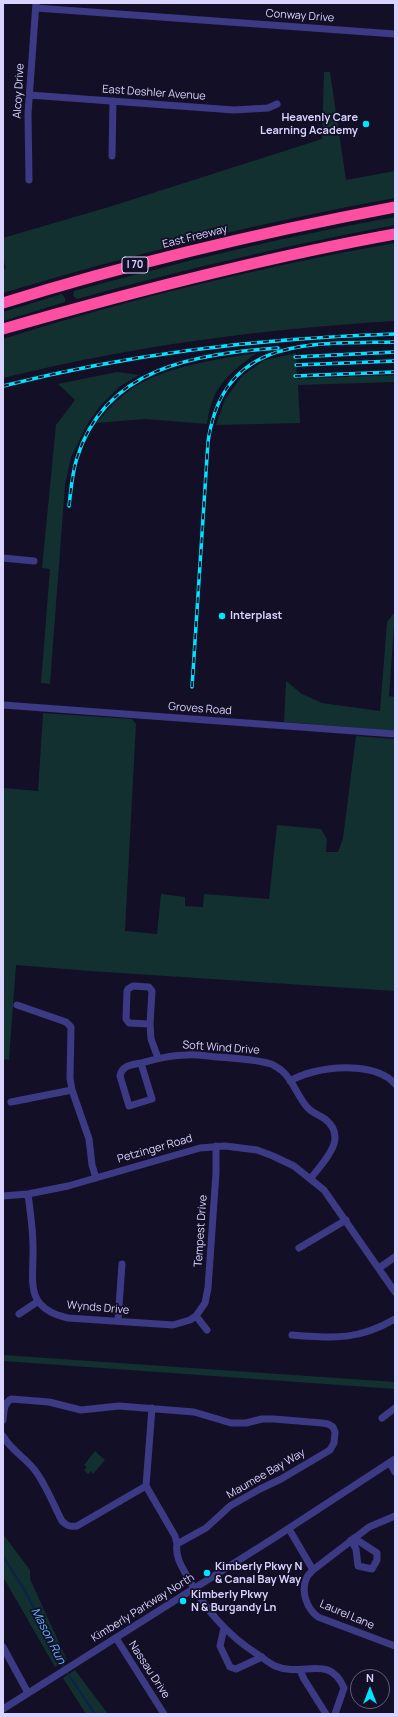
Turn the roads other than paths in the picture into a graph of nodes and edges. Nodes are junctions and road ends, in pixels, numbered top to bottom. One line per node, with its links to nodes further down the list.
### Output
1 (36, 5): 2 (street, Conway Drive); 3 (street, Alcoy Drive)
2 (395, 34)
3 (29, 95): 4 (street, East Deshler Avenue); 7 (street, Alcoy Drive)
4 (113, 101): 5 (street, East Deshler Avenue); 6 (street)
5 (277, 104)
6 (112, 156)
7 (29, 180)
8 (395, 207): 10 (highway, East Freeway / I 70)
9 (395, 234): 11 (highway, I 70)
10 (3, 303)
11 (3, 330)
12 (3, 558): 13 (street)
13 (34, 561)
14 (3, 705): 15 (street, Groves Road)
15 (395, 734)
16 (17, 1005): 22 (street)
17 (150, 1024): 17 (street); 18 (street)
18 (158, 1058): 19 (street, Soft Wind Drive); 20 (street, Soft Wind Drive)
19 (141, 1063): 19 (street, Soft Wind Drive)
20 (290, 1081): 21 (street); 26 (street, Soft Wind Drive)
21 (395, 1084)
22 (72, 1090): 23 (street); 25 (street)
23 (11, 1102)
24 (216, 1146): 25 (street, Petzinger Road); 26 (street, Petzinger Road); 37 (street, Tempest Drive)
25 (96, 1178): 27 (street, Petzinger Road)
26 (311, 1178): 29 (street, Petzinger Road)
27 (28, 1194): 28 (street, Petzinger Road); 35 (street)
28 (3, 1196)
29 (346, 1220): 30 (street); 33 (street, Petzinger Road)
30 (299, 1248)
31 (395, 1257): 33 (street)
32 (122, 1264): 39 (street)
33 (379, 1268): 34 (street, Petzinger Road)
34 (395, 1292)
35 (37, 1302): 36 (street); 39 (street, Wynds Drive)
36 (18, 1314)
37 (196, 1316): 39 (street, Wynds Drive); 40 (street)
38 (395, 1319): 41 (street)
39 (118, 1321)
40 (207, 1330)
41 (292, 1335)
42 (152, 1408): 45 (street); 49 (street); 52 (street, Maumee Bay Way)
43 (395, 1408): 44 (street)
44 (382, 1418)
45 (3, 1420)
46 (3, 1436): 49 (street)
47 (392, 1461): 48 (street); 51 (street, Kimberly Parkway North)
48 (395, 1472)
49 (146, 1486): 52 (street)
50 (395, 1516): 53 (street, Laurel Lane)
51 (289, 1529): 53 (street); 54 (street, Kimberly Parkway North)
52 (177, 1544): 54 (street)
53 (313, 1570): 57 (street, Laurel Lane)
54 (194, 1589): 55 (street); 56 (street, Kimberly Parkway North)
55 (224, 1628): 59 (street); 59 (street)
56 (116, 1638): 61 (street, Kimberly Parkway North); 63 (street, Nassau Drive)
57 (395, 1646)
58 (3, 1648): 61 (street)
59 (262, 1657): 60 (street)
60 (300, 1670): 64 (street); 65 (street)
61 (28, 1693): 62 (street, Kimberly Parkway North)
62 (3, 1709)
63 (164, 1714)
64 (326, 1714)
65 (335, 1714)

